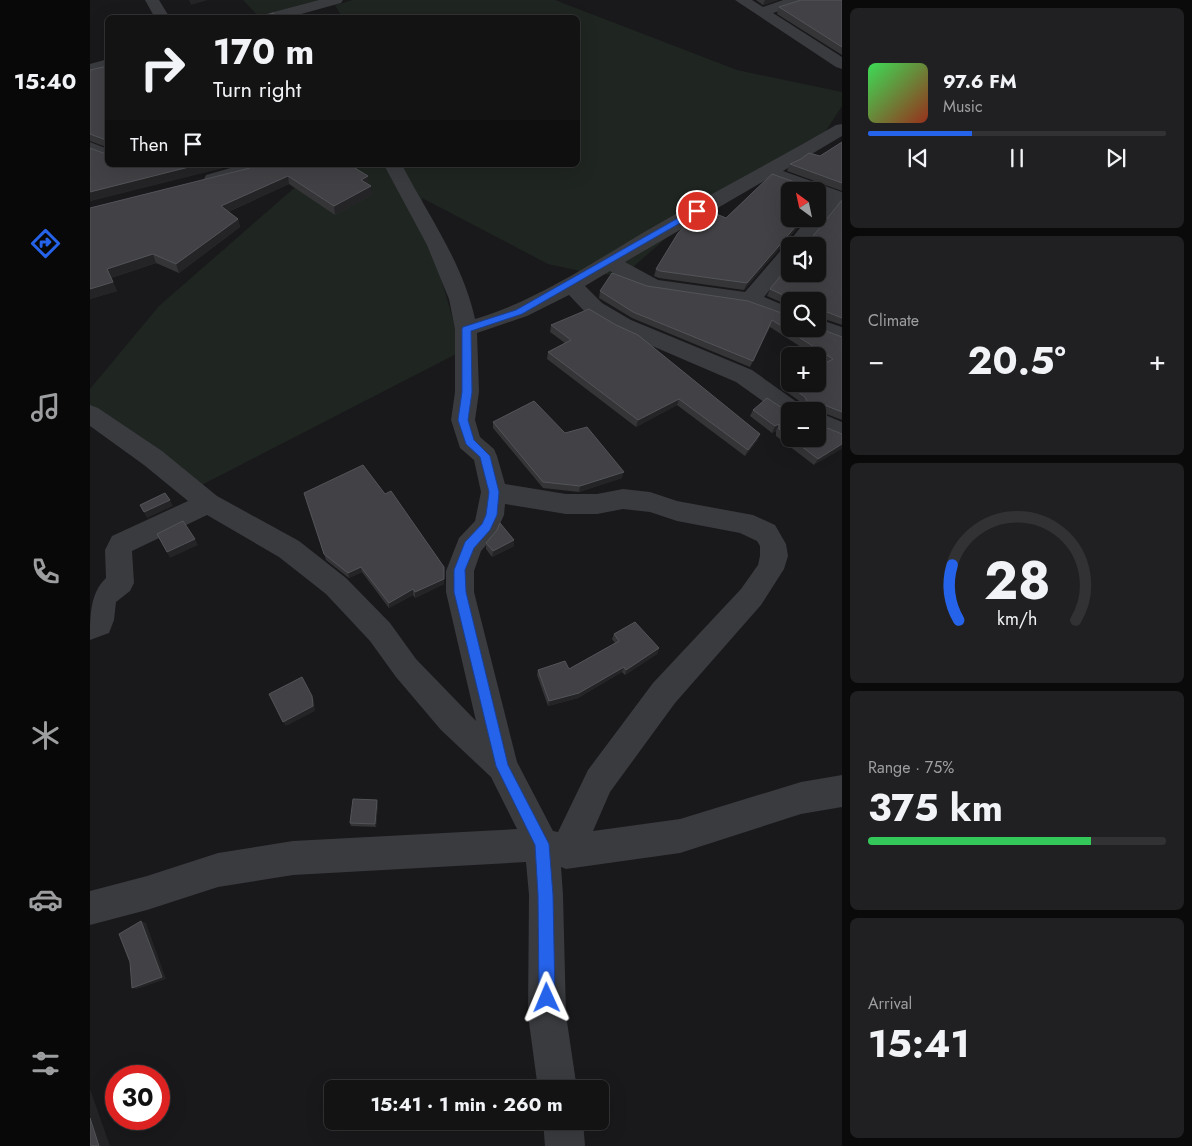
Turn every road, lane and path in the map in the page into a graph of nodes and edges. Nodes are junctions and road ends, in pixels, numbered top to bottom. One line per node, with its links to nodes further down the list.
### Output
1 (152, 0): 7 (street)
2 (336, 0): 5 (street)
3 (742, 0): 6 (street)
4 (798, 0): 6 (street)
5 (305, 8): 8 (street); 9 (street)
6 (761, 12): 10 (street)
7 (162, 15)
8 (278, 15)
9 (315, 15)
10 (842, 64)
11 (105, 65): 12 (street)
12 (90, 69)
13 (842, 129): 18 (street)
14 (90, 147): 15 (street)
15 (105, 154)
16 (249, 167): 19 (street)
17 (394, 167): 27 (street)
18 (769, 172): 20 (street); 22 (street)
19 (200, 182)
20 (839, 198): 21 (street)
21 (803, 237)
22 (608, 263): 24 (street); 25 (street)
23 (781, 263): 25 (street)
24 (571, 284): 27 (street); 30 (street)
25 (750, 300): 26 (street)
26 (781, 312)
27 (466, 329): 34 (street)
28 (826, 329): 29 (street)
29 (842, 335)
30 (781, 402)
31 (90, 414): 35 (street)
32 (826, 425): 33 (street)
33 (842, 432)
34 (494, 492): 37 (street); 39 (street)
35 (208, 503): 36 (street); 37 (street)
36 (90, 627)
37 (502, 766): 39 (street)
38 (842, 790): 39 (street)
39 (554, 848): 40 (street); 41 (street)
40 (90, 908)
41 (557, 1080)
42 (564, 1130): 43 (street)
43 (565, 1146)

